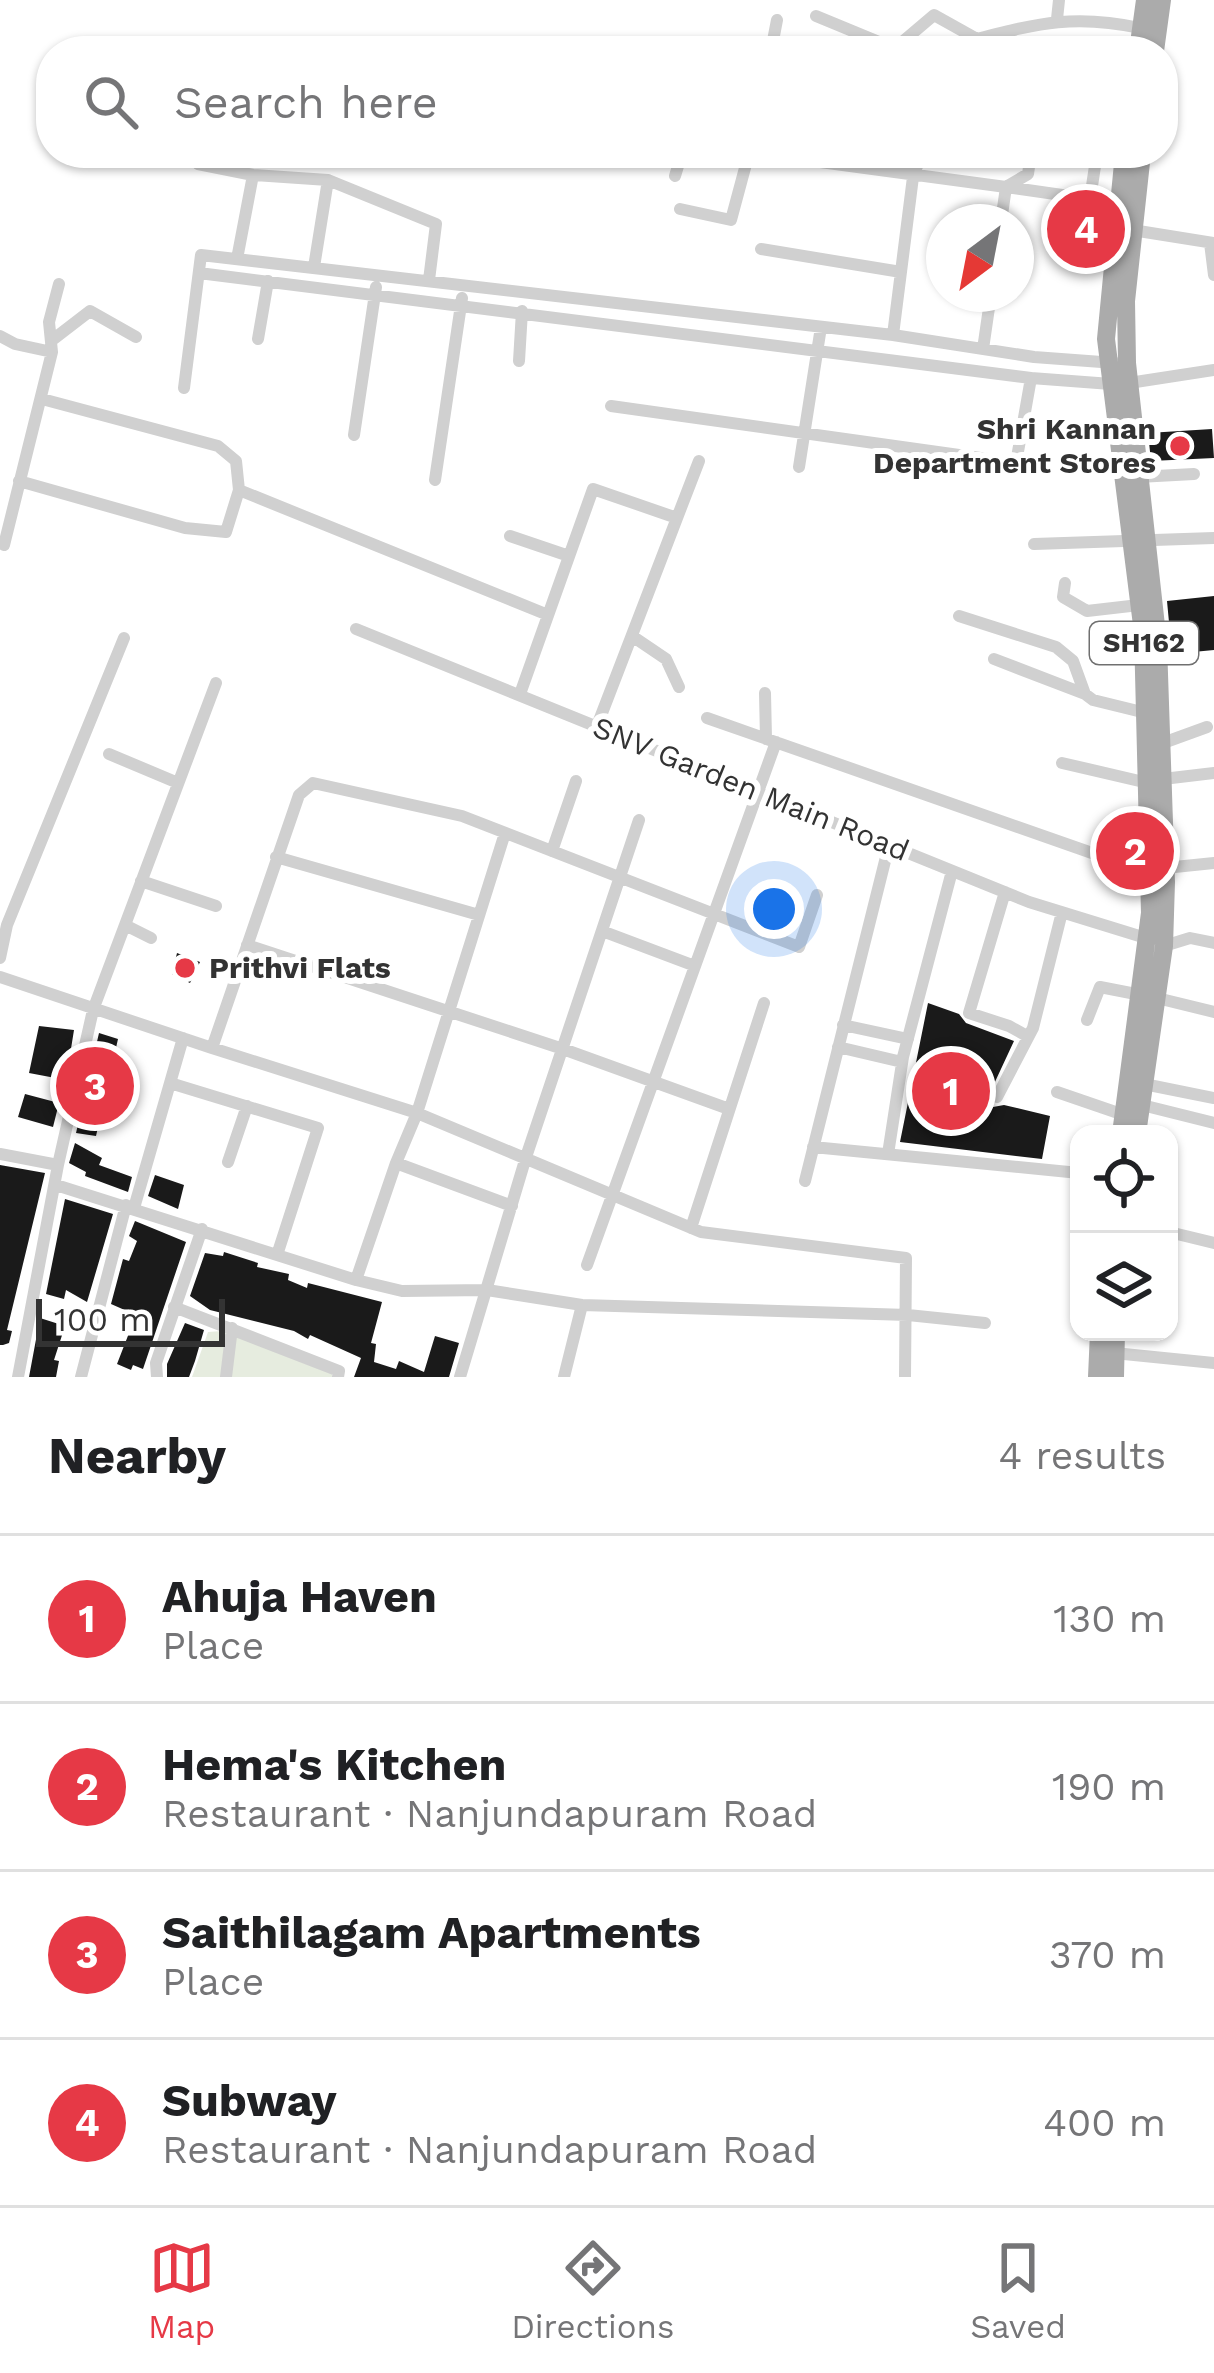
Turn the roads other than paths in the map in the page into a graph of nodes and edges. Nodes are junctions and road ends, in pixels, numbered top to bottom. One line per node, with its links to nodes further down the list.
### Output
1 (1060, 0): 5 (street)
2 (1144, 0): 7 (main road)
3 (1162, 0): 14 (main road)
4 (816, 16): 9 (street)
5 (1057, 19): 7 (street); 12 (street)
6 (778, 20): 8 (street)
7 (1140, 28): 13 (main road)
8 (774, 36)
9 (864, 36)
10 (909, 36): 11 (street)
11 (972, 36)
12 (989, 36)
13 (1139, 36)
14 (1157, 36)
15 (218, 168): 25 (street)
16 (677, 168): 26 (street)
17 (747, 168): 31 (street)
18 (865, 168): 24 (street)
19 (917, 168): 27 (street)
20 (1029, 168): 29 (street)
21 (1094, 168): 29 (street)
22 (1124, 168): 32 (main road, SH162)
23 (1138, 168): 32 (main road, SH162)
24 (873, 170): 27 (street)
25 (254, 175): 28 (street); 35 (street)
26 (675, 176)
27 (914, 177): 29 (street); 37 (street)
28 (328, 180): 36 (street); 41 (street)
29 (1006, 187): 30 (street)
30 (1004, 204)
31 (680, 209)
32 (1124, 229): 33 (street); 59 (main road, SH162)
33 (1212, 243): 40 (street)
34 (761, 249): 37 (street)
35 (237, 259): 36 (street); 38 (street)
36 (314, 267): 39 (street)
37 (902, 272): 50 (street)
38 (199, 273): 42 (street); 61 (street)
39 (377, 274): 41 (street); 45 (street)
40 (1214, 275)
41 (429, 280): 44 (street)
42 (268, 281): 45 (street); 53 (street)
43 (59, 284): 54 (street)
44 (464, 284): 46 (street); 49 (street)
45 (375, 293): 46 (street); 65 (street)
46 (462, 303): 47 (street); 70 (street)
47 (522, 311): 56 (street); 57 (street)
48 (988, 312): 55 (street)
49 (821, 327): 50 (street); 56 (street)
50 (893, 335): 55 (street)
51 (0, 336): 54 (street)
52 (136, 337): 54 (street)
53 (259, 339)
54 (52, 346): 62 (street)
55 (983, 349): 59 (street)
56 (818, 350): 60 (street); 64 (street)
57 (519, 361)
58 (1214, 370): 59 (street)
59 (1119, 373): 60 (street); 69 (main road, SH162); 76 (main road, SH162)
60 (1031, 378): 64 (street)
61 (184, 388)
62 (42, 399): 71 (street); 72 (street)
63 (611, 406): 64 (street)
64 (803, 433): 67 (street)
65 (355, 435)
66 (699, 460): 73 (street)
67 (799, 467)
68 (1194, 474): 69 (street)
69 (1138, 477): 76 (main road, SH162)
70 (435, 480)
71 (19, 481): 72 (street); 78 (street)
72 (239, 490): 82 (street)
73 (677, 518): 79 (street); 85 (street)
74 (510, 536): 79 (street)
75 (1214, 538): 76 (street)
76 (1138, 539): 77 (street); 81 (main road, SH162); 98 (main road, SH162)
77 (1034, 544)
78 (4, 545)
79 (569, 556): 82 (street)
80 (1065, 583): 81 (street)
81 (1139, 605): 93 (main road, SH162)
82 (548, 615): 91 (street)
83 (959, 616): 92 (street)
84 (356, 628): 91 (street, SNV Garden Main Road)
85 (632, 636): 89 (street); 95 (street)
86 (124, 638): 128 (street)
87 (994, 659): 92 (street)
88 (215, 683): 103 (street)
89 (679, 687)
90 (765, 693): 97 (street)
91 (520, 694): 95 (street, SNV Garden Main Road)
92 (1085, 694): 93 (street)
93 (1146, 713): 102 (main road, SH162)
94 (707, 718): 97 (street)
95 (597, 726): 105 (street, SNV Garden Main Road)
96 (1207, 727): 98 (street)
97 (771, 740): 105 (street); 112 (street)
98 (1163, 743): 102 (main road, SH162)
99 (109, 754): 103 (street)
100 (1062, 763): 102 (street)
101 (1214, 773): 102 (street)
102 (1156, 781): 112 (main road, SH162)
103 (178, 782): 115 (street)
104 (575, 782): 109 (street)
105 (759, 795): 108 (street, SNV Garden Main Road); 120 (street)
106 (639, 820): 114 (street)
107 (505, 833): 109 (street); 110 (street); 121 (street)
108 (889, 845): 113 (street, SNV Garden Main Road); 137 (street)
109 (552, 851): 114 (street)
110 (276, 857): 121 (street); 127 (street)
111 (1214, 863): 112 (street)
112 (1157, 870): 125 (main road, SH162)
113 (952, 871): 116 (street, SNV Garden Main Road); 140 (street)
114 (620, 877): 120 (street); 123 (street)
115 (141, 881): 118 (street); 122 (street)
116 (1005, 892): 119 (street, SNV Garden Main Road); 138 (street)
117 (817, 896): 120 (street)
118 (216, 906)
119 (1062, 912): 125 (street, SNV Garden Main Road); 138 (street)
120 (714, 914): 129 (street)
121 (479, 915): 134 (street)
122 (125, 925): 124 (street); 133 (street)
123 (602, 931): 129 (street); 143 (street)
124 (151, 938)
125 (1157, 943): 126 (street); 131 (main road, SH162)
126 (1214, 943)
127 (247, 945): 134 (street); 142 (street)
128 (0, 958)
129 (695, 966): 145 (street)
130 (0, 977): 133 (street)
131 (1149, 996): 135 (street); 136 (street); 146 (main road, SH162)
132 (764, 1003): 152 (street)
133 (94, 1010): 139 (street); 162 (street)
134 (449, 1010): 143 (street); 153 (street)
135 (1214, 1012)
136 (1088, 1020)
137 (843, 1025): 140 (street); 141 (street)
138 (1027, 1036): 149 (street)
139 (183, 1038): 142 (street); 147 (street)
140 (908, 1039): 144 (street)
141 (838, 1047): 144 (street); 156 (street)
142 (212, 1048): 153 (street)
143 (562, 1050): 145 (street); 159 (street)
144 (902, 1063): 158 (street)
145 (653, 1082): 152 (street); 166 (street)
146 (1137, 1082): 150 (street); 154 (main road, SH162)
147 (170, 1083): 151 (street); 168 (street)
148 (1057, 1092): 154 (street)
149 (997, 1097)
150 (1214, 1098)
151 (247, 1106): 160 (street); 173 (street)
152 (730, 1109): 169 (street)
153 (417, 1113): 159 (street); 161 (street)
154 (1129, 1118): 155 (street)
155 (1214, 1123)
156 (813, 1147): 158 (street); 164 (street)
157 (0, 1154): 162 (street)
158 (888, 1154): 163 (street)
159 (526, 1157): 166 (street); 167 (street)
160 (228, 1162)
161 (396, 1163): 167 (street); 175 (street)
162 (58, 1165): 165 (street)
163 (1070, 1171)
164 (805, 1181)
165 (56, 1185): 168 (street); 184 (street)
166 (613, 1194): 169 (street); 174 (street)
167 (512, 1206): 176 (street)
168 (130, 1207): 170 (street); 185 (street)
169 (691, 1228): 179 (street)
170 (202, 1229): 173 (street); 178 (street)
171 (1173, 1233): 172 (street)
172 (1214, 1243)
173 (278, 1252): 175 (street)
174 (587, 1265)
175 (356, 1280): 176 (street)
176 (487, 1290): 177 (street); 189 (street)
177 (582, 1305): 179 (street); 190 (street)
178 (174, 1307): 181 (street); 186 (street)
179 (908, 1315): 180 (street); 191 (street)
180 (985, 1323)
181 (232, 1328): 187 (street); 188 (street)
182 (1104, 1346): 183 (street); 192 (main road); 193 (main road)
183 (1214, 1364)
184 (18, 1377)
185 (80, 1377)
186 (157, 1377)
187 (226, 1377)
188 (338, 1377)
189 (460, 1377)
190 (564, 1377)
191 (905, 1377)
192 (1097, 1377)
193 (1115, 1377)

